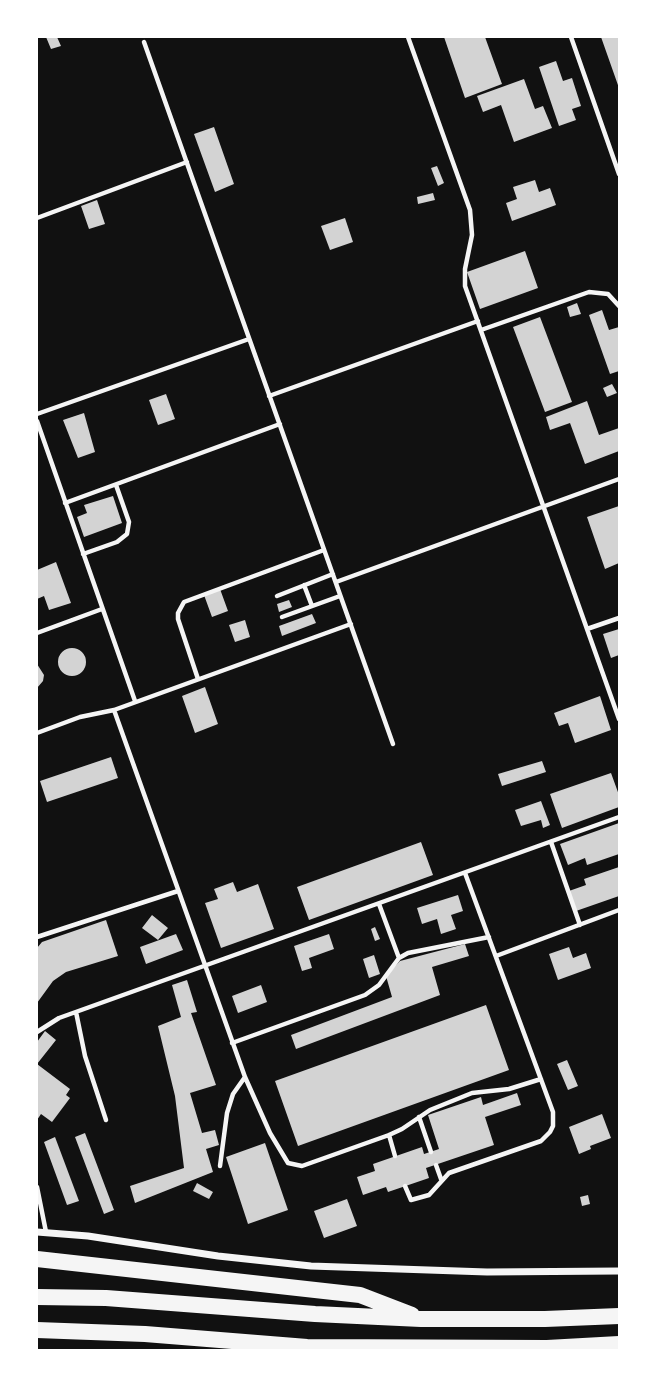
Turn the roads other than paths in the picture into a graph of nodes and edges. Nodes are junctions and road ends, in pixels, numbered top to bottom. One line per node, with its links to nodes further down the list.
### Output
1 (408, 37): 10 (lane)
2 (570, 37): 5 (lane)
3 (144, 42): 6 (lane)
4 (619, 151): 5 (lane)
5 (612, 154): 7 (lane)
6 (187, 162): 8 (lane); 12 (lane)
7 (619, 174)
8 (37, 218)
9 (619, 306): 11 (lane)
10 (478, 321): 11 (lane); 13 (lane)
11 (481, 330): 21 (lane)
12 (249, 339): 13 (lane); 14 (lane)
13 (269, 396): 16 (lane)
14 (37, 414)
15 (37, 421): 17 (lane)
16 (280, 424): 19 (lane); 22 (lane)
17 (38, 430): 20 (lane)
18 (619, 480): 21 (lane)
19 (116, 485): 20 (lane); 23 (lane)
20 (65, 503): 23 (lane)
21 (544, 507): 25 (lane); 34 (lane)
22 (324, 550): 24 (lane); 36 (lane)
23 (83, 554): 30 (lane)
24 (332, 574): 25 (lane); 26 (lane)
25 (335, 582): 28 (lane)
26 (304, 585): 27 (lane); 29 (lane)
27 (277, 596)
28 (340, 596): 29 (lane); 33 (lane)
29 (313, 606): 31 (lane)
30 (102, 609): 35 (lane); 37 (lane)
31 (282, 617)
32 (619, 618): 34 (lane)
33 (351, 624): 36 (lane); 41 (lane)
34 (587, 629): 39 (lane)
35 (37, 633)
36 (198, 678): 37 (lane)
37 (135, 701): 38 (lane)
38 (114, 710): 40 (lane); 45 (lane)
39 (619, 719)
40 (37, 733)
41 (393, 744)
42 (619, 817): 43 (lane)
43 (551, 842): 44 (lane); 48 (lane)
44 (466, 873): 46 (lane); 50 (lane)
45 (178, 891): 49 (lane); 53 (lane)
46 (379, 904): 52 (lane); 53 (lane)
47 (619, 910): 48 (lane)
48 (580, 925): 51 (lane)
49 (37, 937)
50 (489, 937): 51 (lane); 52 (lane)
51 (496, 956): 58 (lane)
52 (398, 958): 56 (lane)
53 (205, 966): 54 (lane); 56 (lane)
54 (76, 1012): 55 (lane); 60 (lane)
55 (37, 1032)
56 (232, 1043): 57 (lane)
57 (245, 1077): 61 (lane); 65 (lane)
58 (541, 1079): 59 (lane); 66 (lane)
59 (419, 1117): 61 (lane); 62 (lane)
60 (106, 1120)
61 (389, 1135): 63 (lane)
62 (431, 1152)
63 (395, 1156)
64 (436, 1165): 66 (lane)
65 (220, 1166)
66 (441, 1180): 67 (lane)
67 (405, 1186)
68 (37, 1187): 70 (lane)
69 (37, 1232): 70 (street)
70 (47, 1233): 72 (street)
71 (37, 1259): 75 (highway)
72 (619, 1271)
73 (37, 1297): 75 (highway)
74 (619, 1316): 75 (highway)
75 (421, 1319)
76 (37, 1330): 78 (highway)
77 (619, 1344): 78 (highway)
78 (304, 1348)

